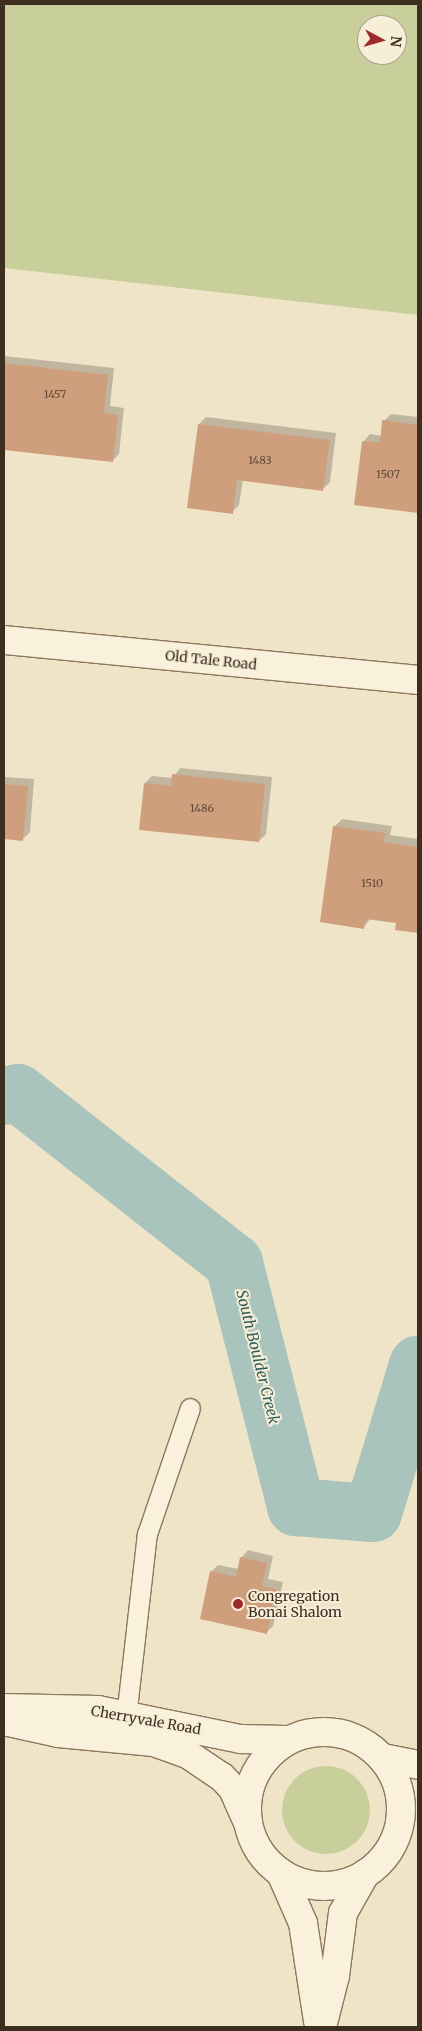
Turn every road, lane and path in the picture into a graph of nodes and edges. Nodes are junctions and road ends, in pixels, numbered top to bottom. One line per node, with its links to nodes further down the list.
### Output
1 (4, 640): 2 (street, Old Tale Road)
2 (418, 680)
3 (190, 1408): 6 (lane)
4 (4, 1708): 6 (street, Cherryvale Road)
5 (4, 1721): 6 (street, Cherryvale Road)
6 (125, 1727): 7 (street, Cherryvale Road); 11 (street, Cherryvale Road)
7 (287, 1740): 8 (street); 11 (street)
8 (383, 1758): 9 (street); 12 (street)
9 (418, 1765)
10 (418, 1820): 12 (street)
11 (248, 1824): 13 (street)
12 (394, 1842): 14 (street)
13 (281, 1873): 14 (street); 15 (street)
14 (365, 1874): 15 (street)
15 (321, 2027)

